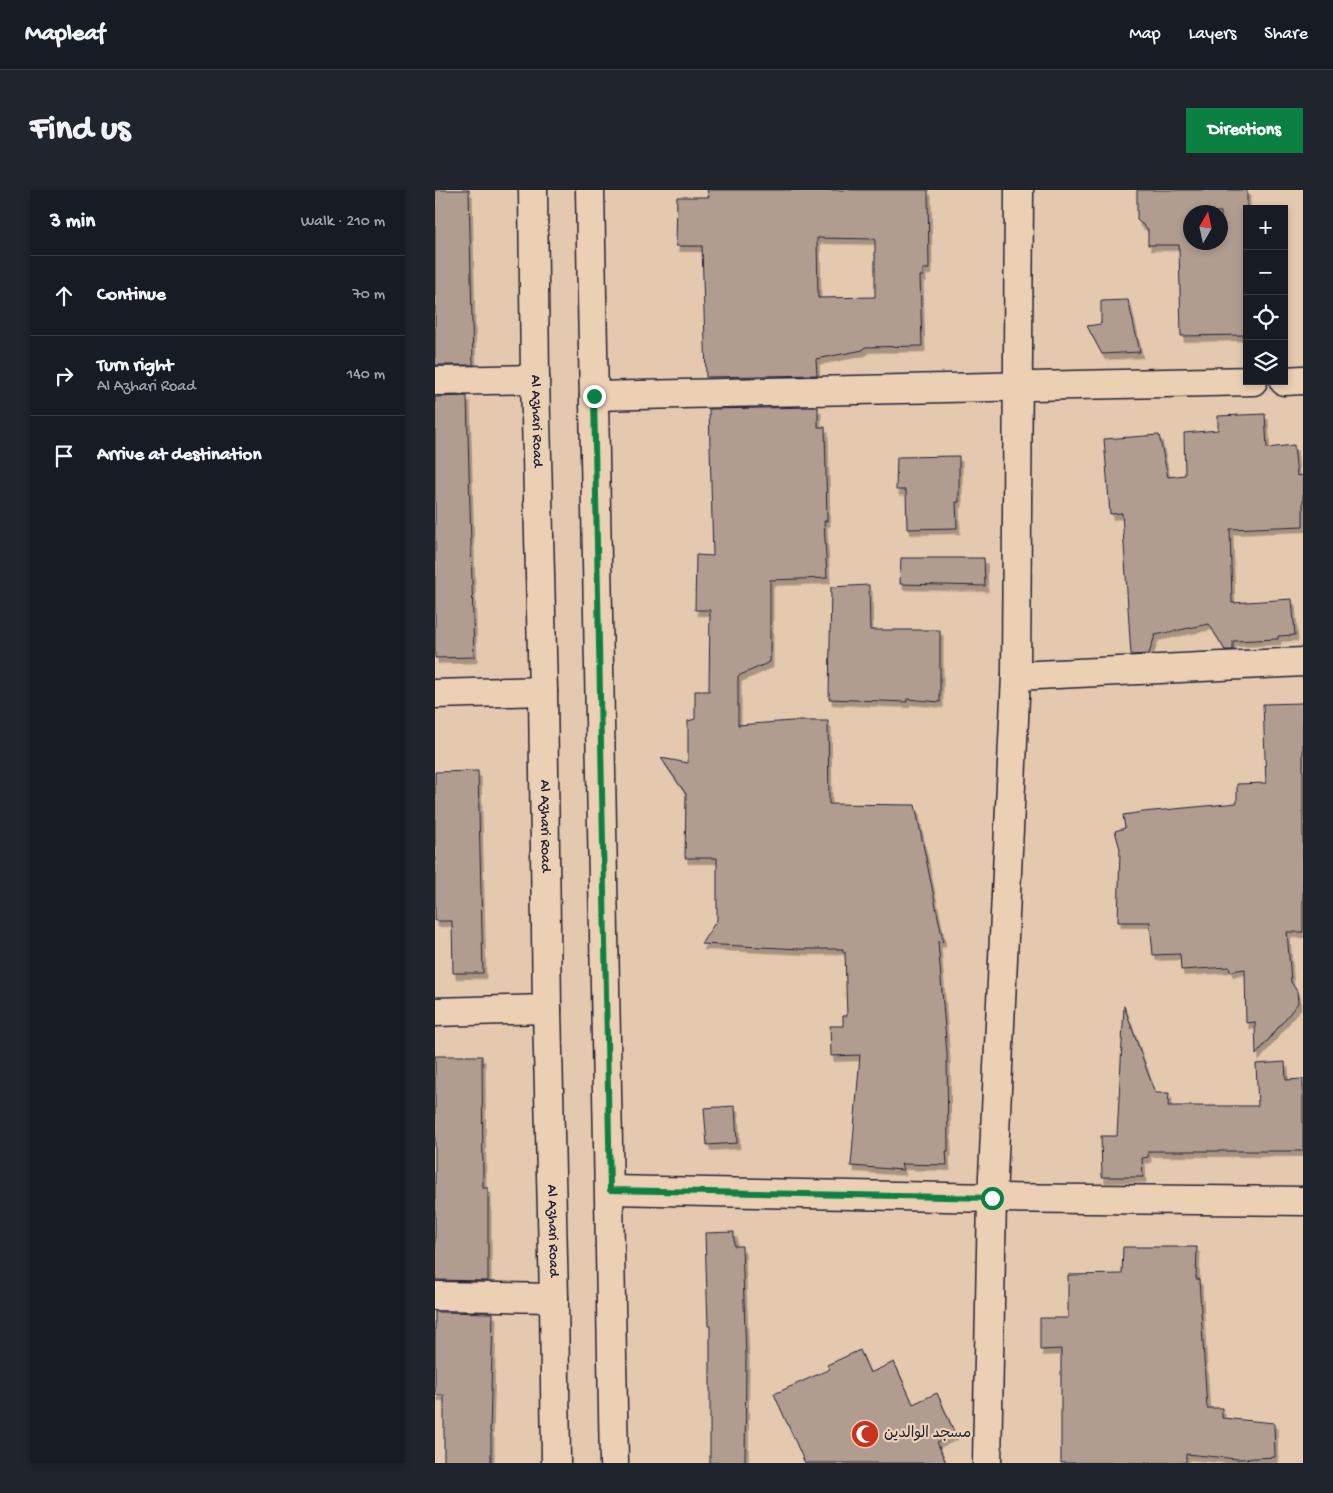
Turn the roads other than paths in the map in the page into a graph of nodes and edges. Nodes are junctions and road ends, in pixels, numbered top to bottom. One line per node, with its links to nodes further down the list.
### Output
1 (533, 190): 4 (street, Al Azhari Road)
2 (590, 190): 10 (street)
3 (1019, 190): 9 (street)
4 (535, 379): 7 (street); 13 (street, Al Azhari Road)
5 (1288, 380): 6 (street)
6 (1303, 380)
7 (435, 381)
8 (1243, 381): 9 (street)
9 (1017, 387): 10 (street); 12 (street)
10 (594, 396): 17 (street)
11 (1303, 662): 12 (street)
12 (1016, 676): 18 (street)
13 (543, 691): 14 (street); 15 (street, Al Azhari Road)
14 (435, 694)
15 (547, 1009): 16 (street); 21 (street, Al Azhari Road)
16 (435, 1012)
17 (610, 1190): 18 (street); 23 (street)
18 (992, 1198): 19 (street); 24 (street)
19 (1303, 1201)
20 (435, 1296): 21 (street)
21 (554, 1298): 22 (street, Al Azhari Road)
22 (556, 1463)
23 (614, 1463)
24 (987, 1463)

